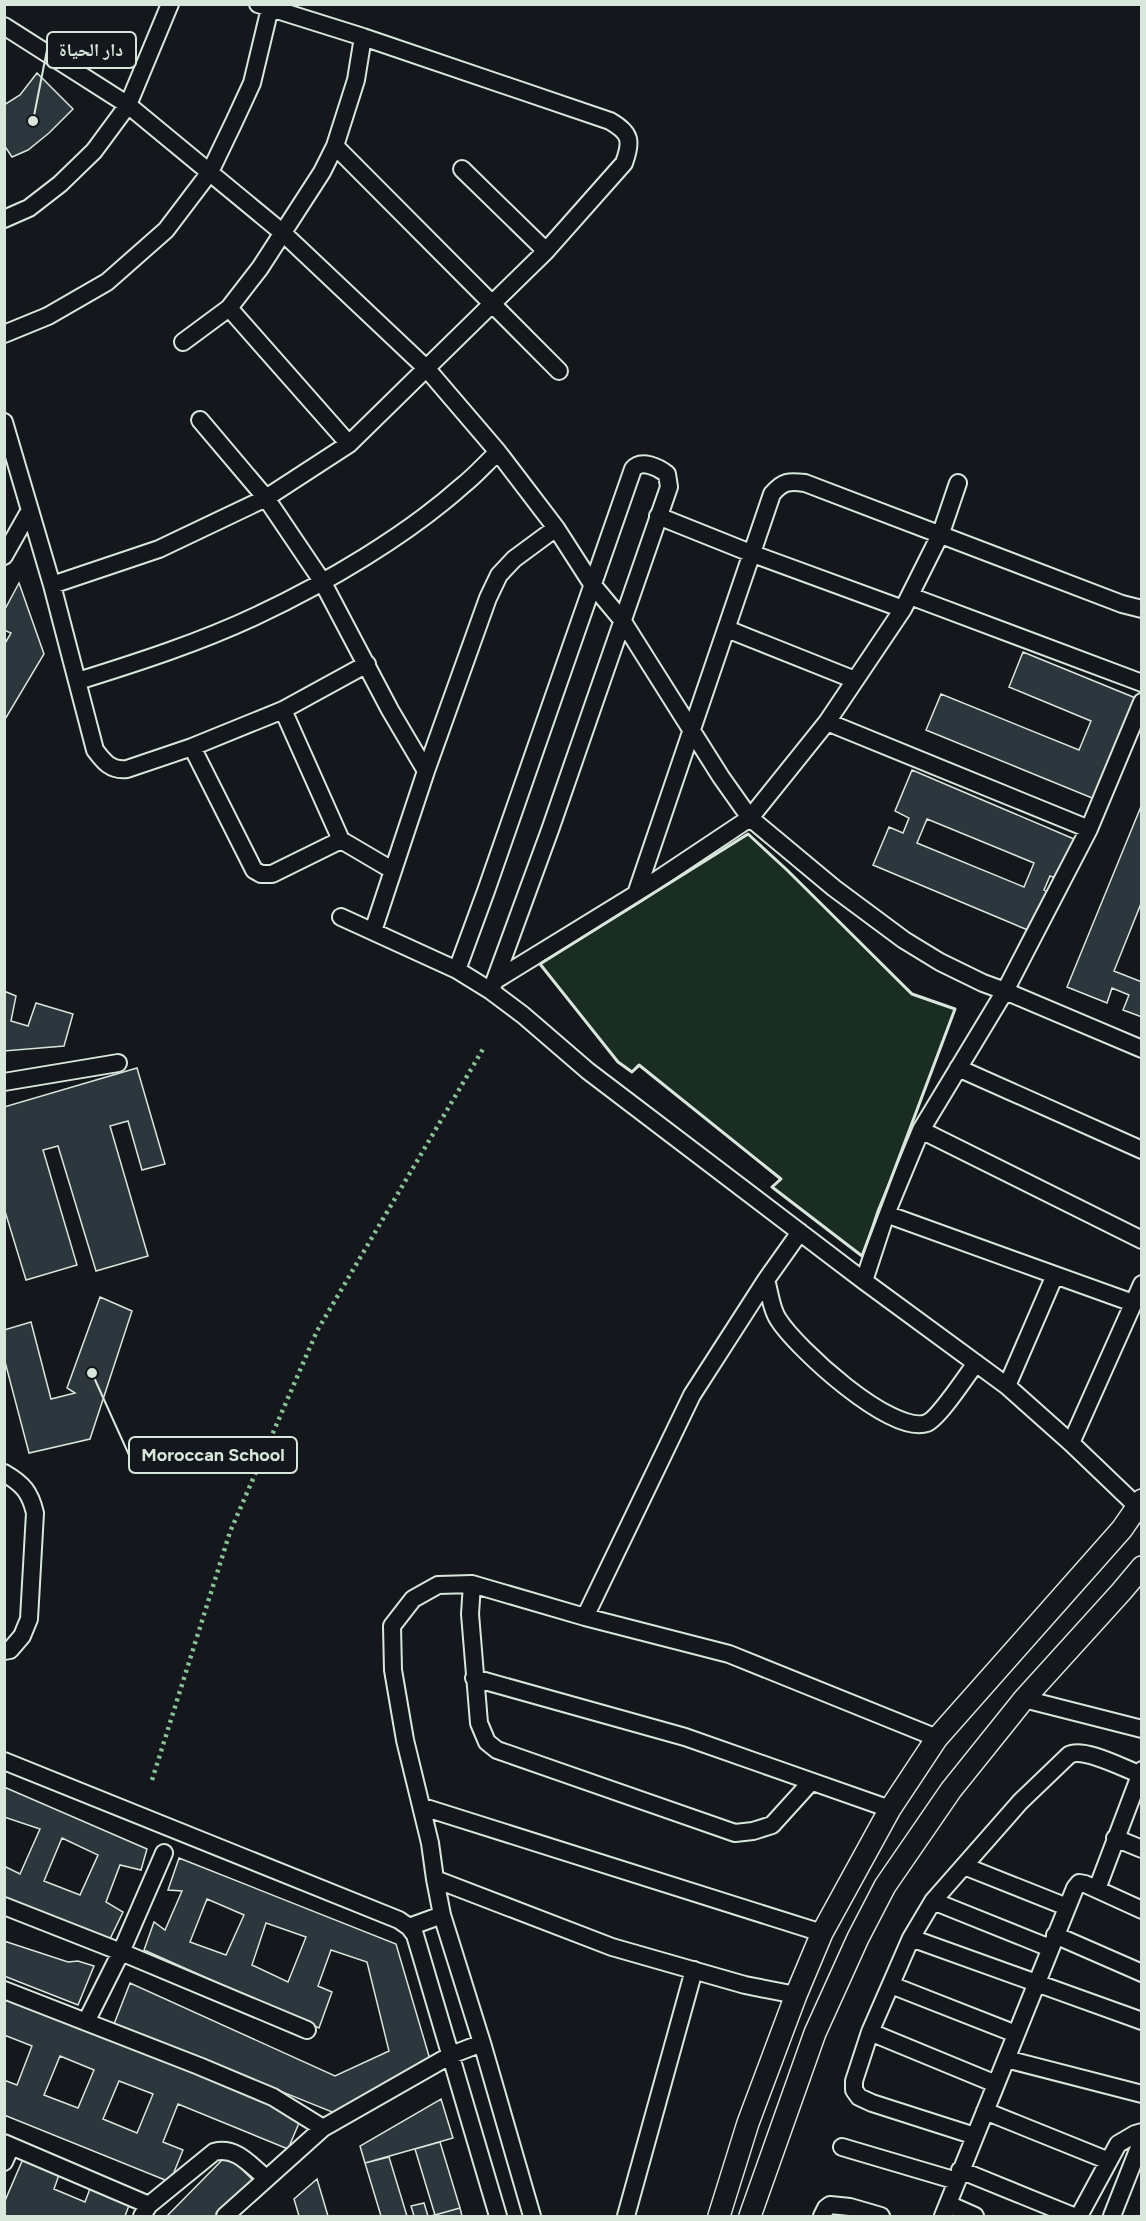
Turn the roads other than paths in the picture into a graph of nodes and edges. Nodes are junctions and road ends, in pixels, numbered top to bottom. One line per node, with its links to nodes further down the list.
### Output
1 (170, 4): 5 (street)
2 (264, 6): 4 (street); 8 (street)
3 (4, 26): 5 (street)
4 (363, 37): 6 (street); 11 (street)
5 (128, 105): 8 (street); 9 (street)
6 (335, 146): 10 (street); 12 (street)
7 (462, 169): 11 (street)
8 (210, 172): 10 (street); 14 (street)
9 (4, 219)
10 (283, 233): 13 (street); 16 (street)
11 (546, 251): 12 (street)
12 (492, 303): 16 (street); 17 (street)
13 (229, 308): 15 (street); 20 (street)
14 (4, 334)
15 (183, 342)
16 (427, 369): 20 (street); 21 (street)
17 (559, 371)
18 (200, 420): 23 (street)
19 (5, 425): 24 (street)
20 (349, 444): 23 (street)
21 (498, 452): 26 (street); 30 (street)
22 (958, 483): 27 (street)
23 (266, 498): 30 (street); 32 (street)
24 (30, 510): 29 (street); 32 (street)
25 (658, 516): 28 (street); 31 (street); 35 (street)
26 (556, 528): 31 (street); 46 (street)
27 (940, 533): 28 (street); 33 (street); 34 (street)
28 (753, 554): 33 (street); 36 (street)
29 (4, 556)
30 (322, 581): 37 (street); 39 (street)
31 (592, 584): 35 (street); 54 (street)
32 (52, 585): 39 (street)
33 (906, 602): 38 (street); 40 (street)
34 (1142, 609)
35 (622, 620): 44 (street); 55 (street)
36 (727, 629): 38 (street); 44 (street)
37 (367, 664): 42 (street); 46 (street)
38 (855, 680): 43 (street)
39 (78, 681): 45 (street)
40 (1142, 683)
41 (1142, 702): 48 (street)
42 (283, 710): 45 (street); 49 (street)
43 (827, 722): 47 (street); 48 (street)
44 (692, 730): 47 (street); 51 (street)
45 (192, 747): 49 (street)
46 (426, 771): 50 (street)
47 (750, 818): 51 (street); 56 (street)
48 (1089, 829): 56 (street)
49 (341, 840): 50 (street)
50 (392, 870): 53 (street)
51 (636, 894): 55 (street)
52 (341, 917): 53 (street)
53 (374, 931): 54 (street)
54 (457, 970): 55 (street)
55 (494, 985): 64 (street)
56 (1005, 991): 57 (street); 59 (street)
57 (1142, 1049)
58 (118, 1063): 60 (street)
59 (958, 1068): 61 (street); 62 (street)
60 (4, 1082)
61 (921, 1130): 63 (street); 65 (street)
62 (1142, 1150)
63 (886, 1214): 66 (street); 68 (street)
64 (800, 1232): 67 (street); 68 (street)
65 (1142, 1240)
66 (1055, 1275): 70 (street); 72 (street)
67 (766, 1280): 71 (street); 78 (street)
68 (864, 1281): 71 (street)
69 (1142, 1284): 70 (street)
70 (1133, 1303): 73 (street)
71 (976, 1363): 72 (street)
72 (1007, 1386): 73 (street)
73 (1071, 1443): 75 (street)
74 (4, 1473): 79 (street)
75 (1140, 1506): 83 (street)
76 (1142, 1567): 81 (street)
77 (472, 1584): 78 (street); 80 (street); 88 (street)
78 (585, 1617): 83 (street)
79 (4, 1651)
80 (474, 1678): 86 (street); 86 (street)
81 (1024, 1699): 82 (street); 140 (street)
82 (1142, 1729)
83 (937, 1738): 89 (street)
84 (4, 1761): 101 (street)
85 (1140, 1772): 87 (street); 93 (street)
86 (811, 1782): 89 (street)
87 (1136, 1798): 90 (street)
88 (423, 1807): 94 (street); 102 (street)
89 (890, 1809): 102 (street)
90 (1115, 1838): 91 (street); 95 (street)
91 (1142, 1850)
92 (164, 1853): 105 (street)
93 (963, 1866): 96 (street); 98 (street)
94 (435, 1879): 100 (street); 106 (street)
95 (1097, 1889): 98 (street); 99 (street)
96 (933, 1901): 103 (street); 104 (street)
97 (4, 1906): 105 (street)
98 (1067, 1907): 104 (street)
99 (1142, 1910)
100 (442, 1915): 101 (street); 117 (street)
101 (409, 1927): 118 (street)
102 (822, 1934): 111 (street)
103 (911, 1938): 108 (street); 109 (street)
104 (1053, 1942): 107 (street); 108 (street)
105 (121, 1952): 113 (street); 114 (street)
106 (694, 1970): 111 (street); 138 (street)
107 (1142, 1973)
108 (1037, 1982): 112 (street); 116 (street)
109 (891, 1985): 115 (street); 116 (street)
110 (4, 1990): 113 (street)
111 (796, 1995): 139 (street)
112 (1142, 2021)
113 (86, 2022): 123 (street)
114 (307, 2030)
115 (870, 2032): 120 (street); 125 (street)
116 (1016, 2034): 119 (street)
117 (482, 2043): 118 (street); 137 (street)
118 (451, 2055): 123 (street); 136 (street)
119 (1006, 2059): 120 (street); 121 (street)
120 (996, 2084): 122 (street)
121 (1142, 2094)
122 (985, 2111): 125 (street); 129 (street)
123 (323, 2128): 132 (street)
124 (1142, 2132): 129 (street)
125 (975, 2136): 131 (street)
126 (1142, 2140): 146 (street)
127 (8, 2144): 130 (street); 134 (street)
128 (842, 2147): 131 (street)
129 (1108, 2161): 145 (street)
130 (4, 2162)
131 (959, 2175): 133 (street); 144 (street)
132 (266, 2178): 134 (street); 135 (street)
133 (946, 2210): 143 (street)
134 (145, 2211)
135 (225, 2217)
136 (498, 2217)
137 (532, 2217)
138 (626, 2217)
139 (719, 2217)
140 (750, 2217)
141 (822, 2217): 142 (street)
142 (881, 2217)
143 (975, 2217)
144 (1073, 2217)
145 (1079, 2217)
146 (1112, 2217)

